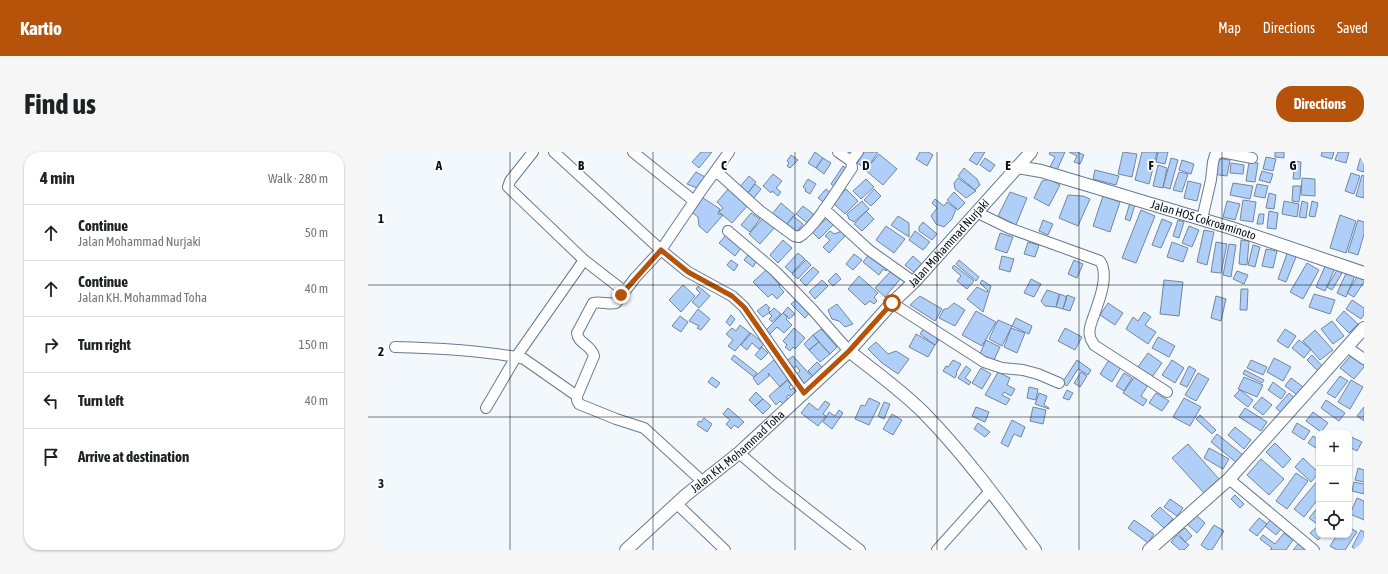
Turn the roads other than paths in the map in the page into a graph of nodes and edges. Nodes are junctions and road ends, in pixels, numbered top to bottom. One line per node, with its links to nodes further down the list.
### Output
1 (533, 152): 19 (street)
2 (554, 152): 18 (street)
3 (633, 152): 13 (street)
4 (838, 152): 9 (street)
5 (858, 152): 9 (street)
6 (1031, 152): 10 (street, Jalan Mohammad Nurjaki); 12 (street)
7 (723, 154): 11 (street)
8 (1252, 158): 16 (street)
9 (851, 162): 14 (street)
10 (1018, 167): 12 (street, Jalan HOS Cokroaminoto); 15 (street, Jalan Mohammad Nurjaki)
11 (716, 171): 13 (street); 14 (street)
12 (1041, 171): 16 (street, Jalan HOS Cokroaminoto)
13 (694, 202): 18 (street)
14 (824, 209): 21 (street)
15 (976, 212): 21 (street, Jalan Mohammad Nurjaki); 31 (street)
16 (1202, 219): 20 (street, Jalan HOS Cokroaminoto)
17 (728, 231): 27 (street)
18 (661, 250): 22 (street); 32 (street)
19 (584, 260): 22 (street); 28 (street)
20 (1364, 273)
21 (914, 282): 23 (street, Jalan Mohammad Nurjaki)
22 (620, 296): 33 (street)
23 (892, 303): 27 (street, Jalan Mohammad Nurjaki); 30 (street)
24 (1364, 328): 26 (street)
25 (395, 347): 28 (street)
26 (1347, 347): 29 (street); 36 (street)
27 (849, 351): 32 (street, Jalan KH. Mohammad Toha); 38 (street)
28 (520, 358): 33 (street); 34 (street)
29 (1364, 359)
30 (1059, 383)
31 (1167, 392)
32 (804, 393): 35 (street, Jalan KH. Mohammad Toha)
33 (577, 396): 37 (street)
34 (486, 408)
35 (739, 453): 37 (street, Jalan KH. Mohammad Toha); 42 (street)
36 (1229, 479): 45 (street); 46 (street)
37 (703, 482): 39 (street, Jalan KH. Mohammad Toha)
38 (990, 490): 43 (street); 44 (street)
39 (677, 504): 40 (street, Jalan KH. Mohammad Toha); 41 (street)
40 (626, 550)
41 (725, 550)
42 (860, 550)
43 (937, 550)
44 (1035, 550)
45 (1149, 550)
46 (1314, 550)

